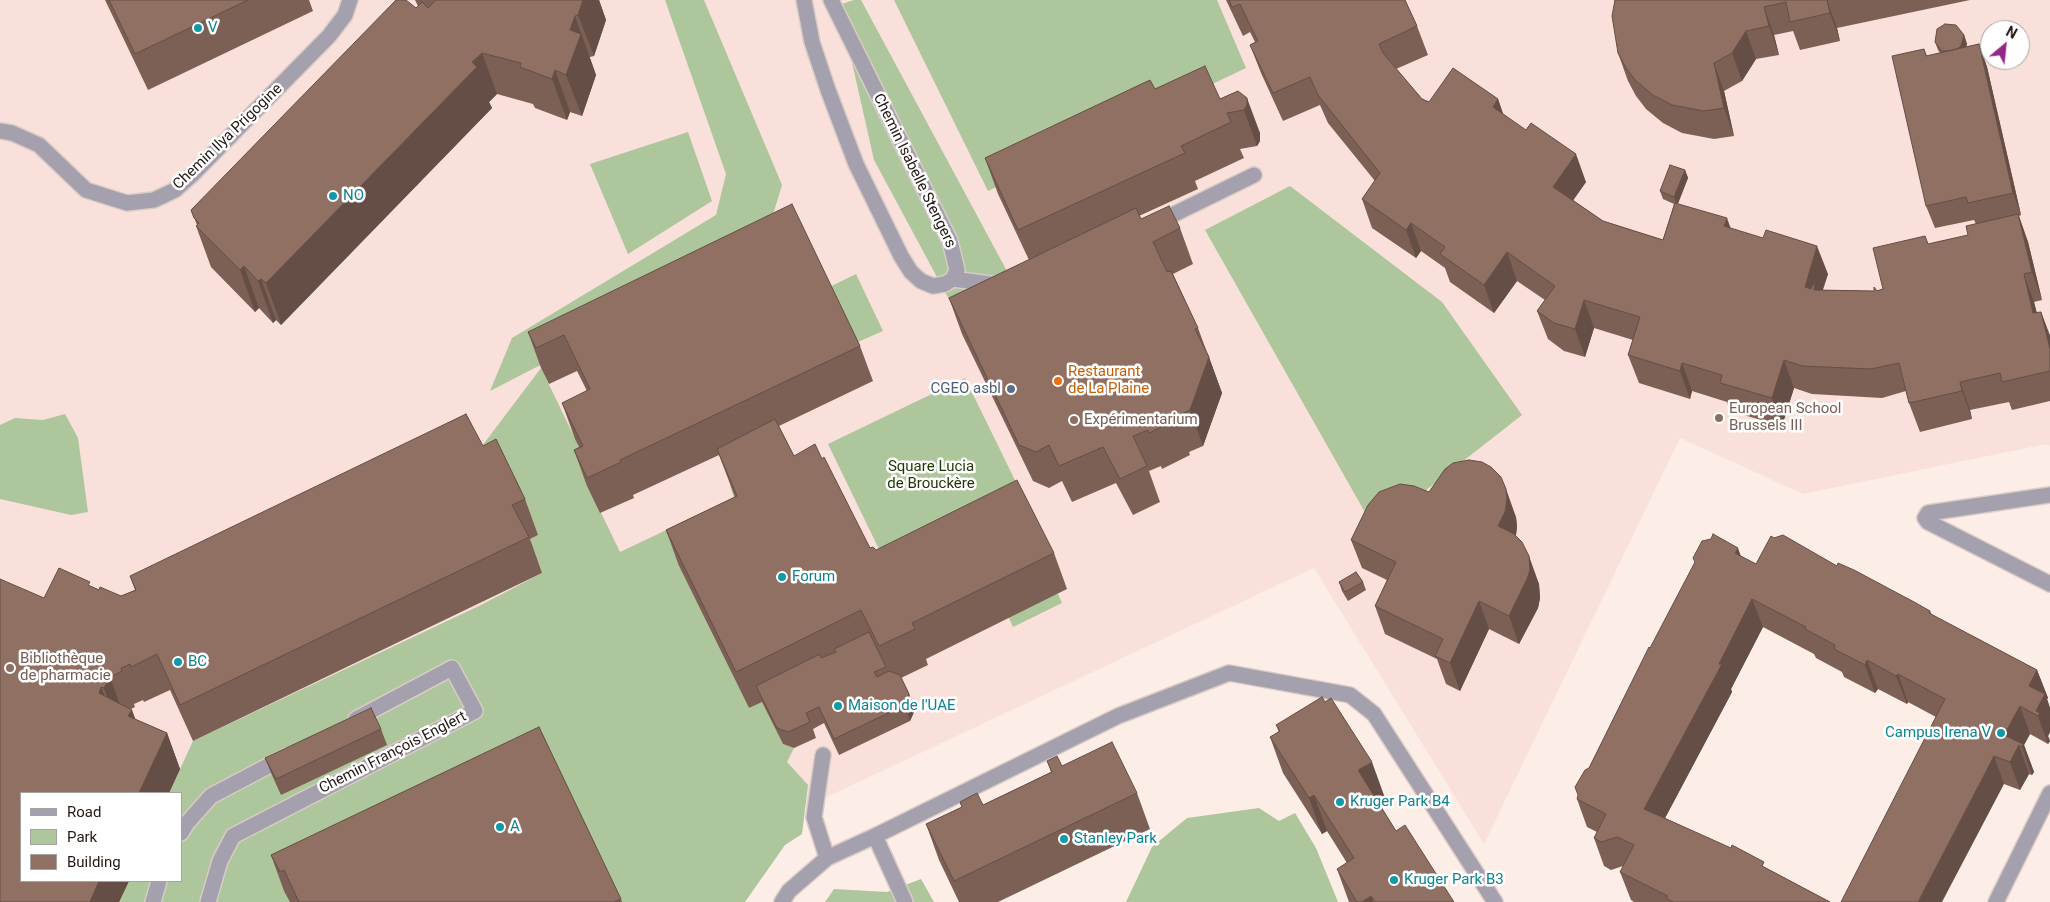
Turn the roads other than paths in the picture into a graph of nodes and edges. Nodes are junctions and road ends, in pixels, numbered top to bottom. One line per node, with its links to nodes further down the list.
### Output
1 (350, 0): 4 (street, Chemin Ilya Prigogine)
2 (804, 0): 7 (street)
3 (831, 0): 7 (street, Chemin Isabelle Stengers)
4 (0, 132)
5 (1254, 175): 6 (street)
6 (1139, 231)
7 (953, 279): 8 (street)
8 (1014, 284)
9 (2050, 495): 10 (street)
10 (2050, 584)
11 (340, 727): 20 (street, Chemin François Englert)
12 (297, 750): 15 (street)
13 (823, 755): 17 (street)
14 (2050, 793): 24 (street)
15 (182, 832)
16 (875, 836): 17 (street); 22 (street); 23 (street)
17 (827, 858): 21 (street)
18 (159, 882): 19 (street)
19 (153, 902)
20 (208, 902)
21 (782, 902)
22 (905, 902)
23 (1495, 902)
24 (1996, 902)

